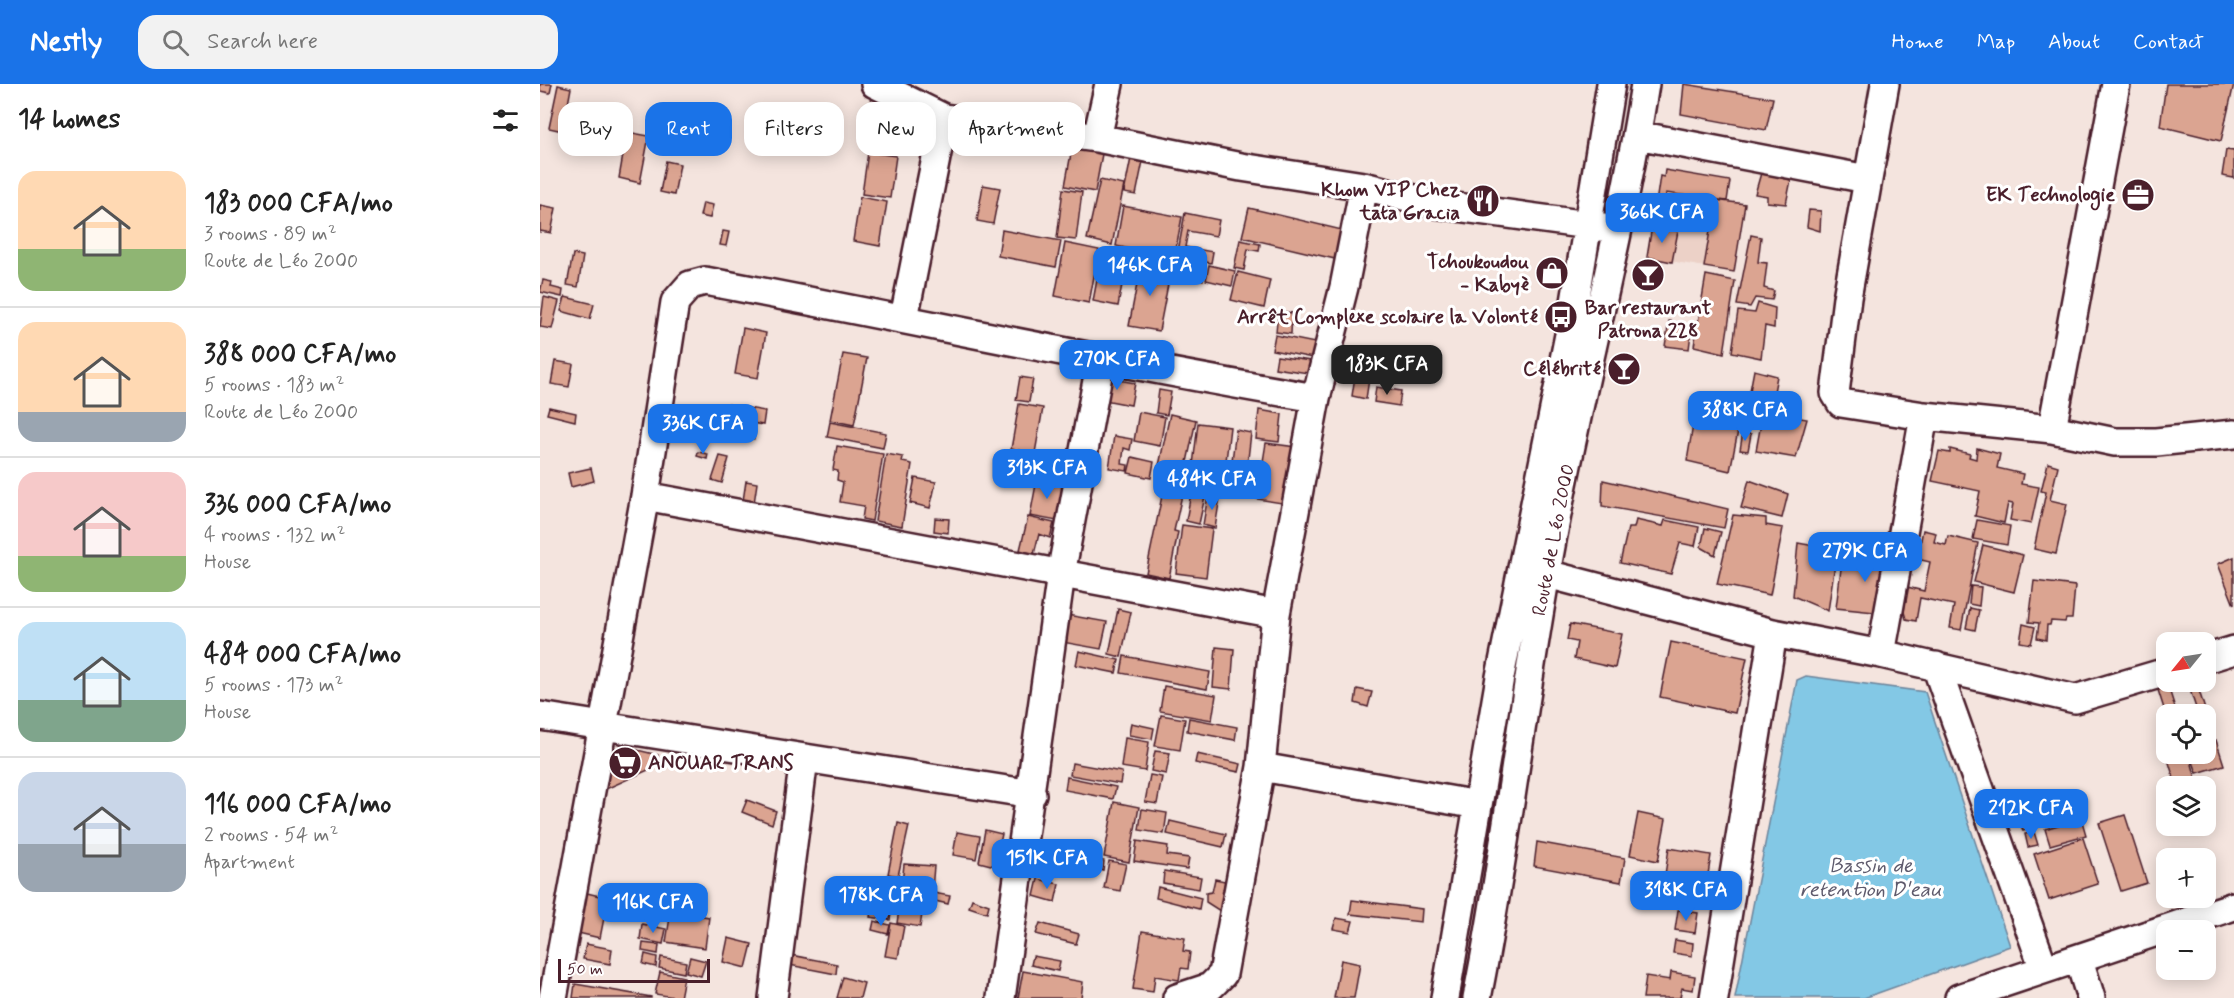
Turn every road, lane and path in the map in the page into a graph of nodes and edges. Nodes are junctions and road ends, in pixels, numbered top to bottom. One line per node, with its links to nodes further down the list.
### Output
1 (875, 84): 7 (street)
2 (1109, 84): 9 (street)
3 (1611, 84): 12 (street, Route de Léo 2000)
4 (1645, 84): 8 (street, Route de Léo 2000)
5 (1885, 84): 10 (street)
6 (2116, 84): 18 (street)
7 (944, 118): 9 (street); 14 (street)
8 (1637, 135): 10 (street); 13 (street, Route de Léo 2000)
9 (1097, 138): 11 (street)
10 (1867, 179): 17 (street)
11 (1364, 186): 12 (street); 16 (street)
12 (1587, 224): 13 (street); 21 (street, Route de Léo 2000)
13 (1619, 230): 21 (street, Route de Léo 2000)
14 (904, 318): 15 (street); 20 (street)
15 (1101, 358): 16 (street); 22 (street)
16 (1316, 398): 23 (street)
17 (1924, 416): 18 (street); 26 (street)
18 (2052, 429): 19 (street)
19 (2234, 434)
20 (645, 496): 22 (street); 31 (street)
21 (1533, 570): 24 (street); 35 (street, Route de Léo 2000); 44 (street, Route de Léo 2000)
22 (1062, 574): 23 (street); 34 (street)
23 (1276, 615): 33 (street)
24 (1773, 633): 26 (street); 45 (street)
25 (2234, 650): 27 (street)
26 (1881, 654): 28 (street)
27 (2216, 656)
28 (1936, 666): 29 (street); 38 (street)
29 (2156, 675)
30 (540, 716): 31 (street)
31 (603, 725): 32 (street); 39 (street)
32 (804, 759): 34 (street); 40 (street)
33 (1261, 767): 35 (street); 42 (street)
34 (1032, 794): 41 (street)
35 (1478, 804): 43 (street, Route de Léo 2000)
36 (2234, 906): 37 (street)
37 (2079, 960): 38 (street); 47 (street)
38 (2044, 969): 46 (street)
39 (553, 998)
40 (773, 998)
41 (1001, 998)
42 (1177, 998)
43 (1445, 998)
44 (1477, 998)
45 (1714, 998)
46 (1959, 998)
47 (2091, 998)

